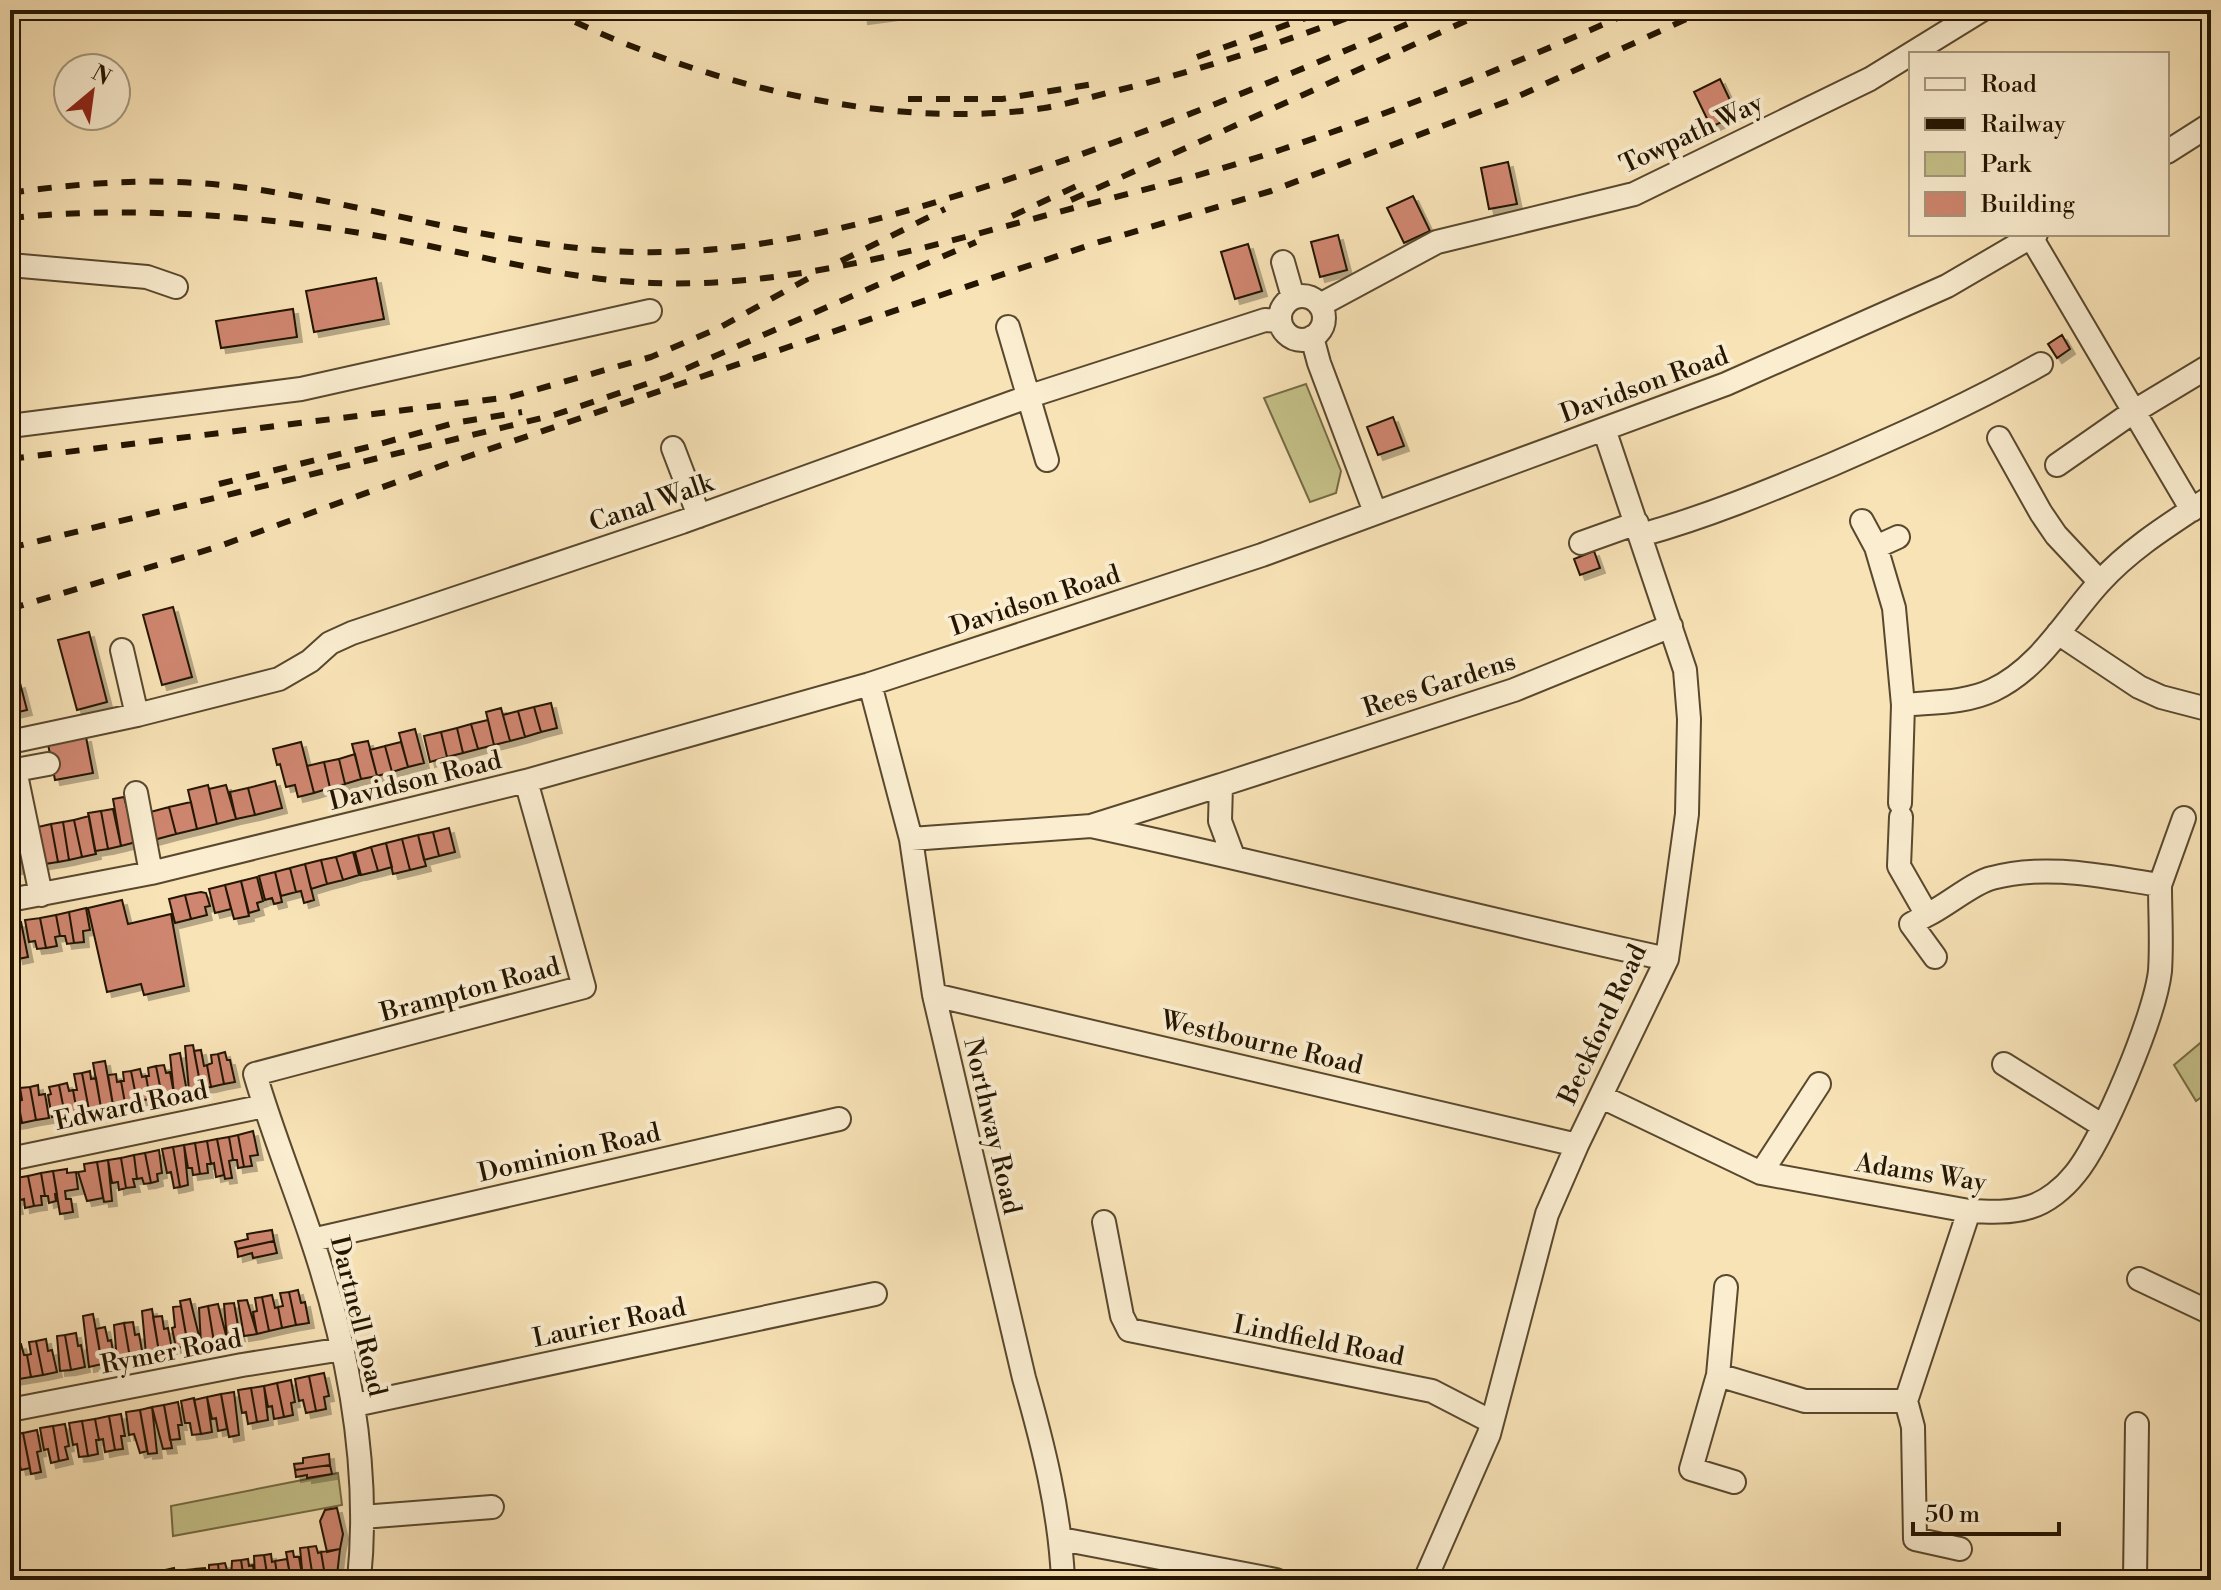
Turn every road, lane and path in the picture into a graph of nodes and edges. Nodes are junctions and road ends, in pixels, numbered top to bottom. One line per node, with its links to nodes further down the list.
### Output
1 (1982, 10): 2 (street, Towpath Way)
2 (1914, 52)
3 (1909, 55): 11 (street, Towpath Way)
4 (2211, 124): 5 (street)
5 (2169, 151)
6 (2034, 236): 19 (street); 21 (street, Davidson Road)
7 (1283, 262): 10 (street)
8 (10, 265): 9 (street)
9 (176, 287)
10 (1293, 297): 11 (street); 13 (street)
11 (1320, 305): 15 (street)
12 (650, 311): 20 (street)
13 (1279, 321): 15 (street); 18 (street, Canal Walk)
14 (1008, 327): 18 (street)
15 (1312, 337): 28 (street)
16 (2041, 364): 31 (street)
17 (2206, 368): 19 (street)
18 (1030, 396): 24 (street); 29 (street, Canal Walk)
19 (2133, 412): 25 (street); 27 (street)
20 (10, 426)
21 (1604, 429): 28 (street, Davidson Road); 31 (street, Beckford Road)
22 (1999, 438): 35 (street)
23 (673, 448): 29 (street)
24 (1047, 460)
25 (2057, 465)
26 (2211, 497): 27 (street)
27 (2192, 510): 35 (street)
28 (1375, 512): 39 (street, Davidson Road)
29 (699, 516): 42 (street, Canal Walk)
30 (1862, 521): 34 (street)
31 (1639, 529): 33 (street); 36 (street, Beckford Road)
32 (1898, 537): 34 (street)
33 (1581, 543)
34 (1876, 547): 40 (street)
35 (2100, 582): 37 (street)
36 (1671, 626): 47 (street, Rees Gardens); 59 (street, Beckford Road)
37 (2058, 633): 40 (street); 41 (street)
38 (122, 650): 42 (street)
39 (870, 684): 46 (street, Davidson Road); 51 (street, Northway Road)
40 (1903, 705): 57 (street)
41 (2211, 710)
42 (137, 715): 43 (street, Canal Walk)
43 (10, 742)
44 (48, 764): 45 (street)
45 (12, 771): 55 (street)
46 (526, 781): 53 (street, Davidson Road); 62 (street, Brampton Road)
47 (1221, 785): 50 (street, Rees Gardens); 52 (street)
48 (136, 793): 53 (street)
49 (2184, 818): 54 (street, Adams Way)
50 (1091, 826): 51 (street, Rees Gardens); 52 (street, Rees Gardens)
51 (911, 839): 60 (street, Northway Road)
52 (1233, 856): 59 (street, Rees Gardens)
53 (151, 873): 55 (street, Davidson Road)
54 (2160, 885): 57 (street); 67 (street, Adams Way)
55 (41, 895): 56 (street, Davidson Road)
56 (10, 900)
57 (1927, 915): 58 (street)
58 (1935, 957)
59 (1667, 959): 64 (street, Beckford Road)
60 (934, 995): 68 (street, Westbourne Road); 88 (street, Northway Road)
61 (2004, 1064): 67 (street)
62 (255, 1074): 65 (street, Dartnell Road)
63 (1819, 1084): 70 (street)
64 (1602, 1097): 68 (street, Beckford Road); 70 (street, Adams Way)
65 (264, 1106): 69 (street, Edward Road); 73 (street, Dartnell Road)
66 (839, 1119): 73 (street, Dominion Road)
67 (2103, 1126): 71 (street, Adams Way)
68 (1577, 1145): 83 (street, Beckford Road)
69 (10, 1159)
70 (1761, 1173): 71 (street, Adams Way)
71 (1969, 1211): 80 (street)
72 (1104, 1222): 83 (street, Lindfield Road)
73 (312, 1240): 78 (street, Dartnell Road)
74 (2139, 1279): 77 (street)
75 (1726, 1287): 79 (street)
76 (875, 1294): 81 (street, Laurier Road)
77 (2211, 1313)
78 (343, 1349): 81 (street, Dartnell Road); 82 (street, Rymer Road)
79 (1718, 1375): 80 (street); 85 (street)
80 (1906, 1401): 89 (street)
81 (355, 1405): 87 (street, Dartnell Road)
82 (10, 1410)
83 (1492, 1422): 93 (street, Beckford Road)
84 (2137, 1424): 94 (street)
85 (1734, 1482)
86 (492, 1507): 87 (street)
87 (362, 1517): 90 (street, Dartnell Road)
88 (1061, 1539): 91 (street, Northway Road); 92 (street)
89 (1960, 1549)
90 (359, 1580)
91 (1063, 1580)
92 (1276, 1580)
93 (1425, 1580)
94 (2135, 1580)

